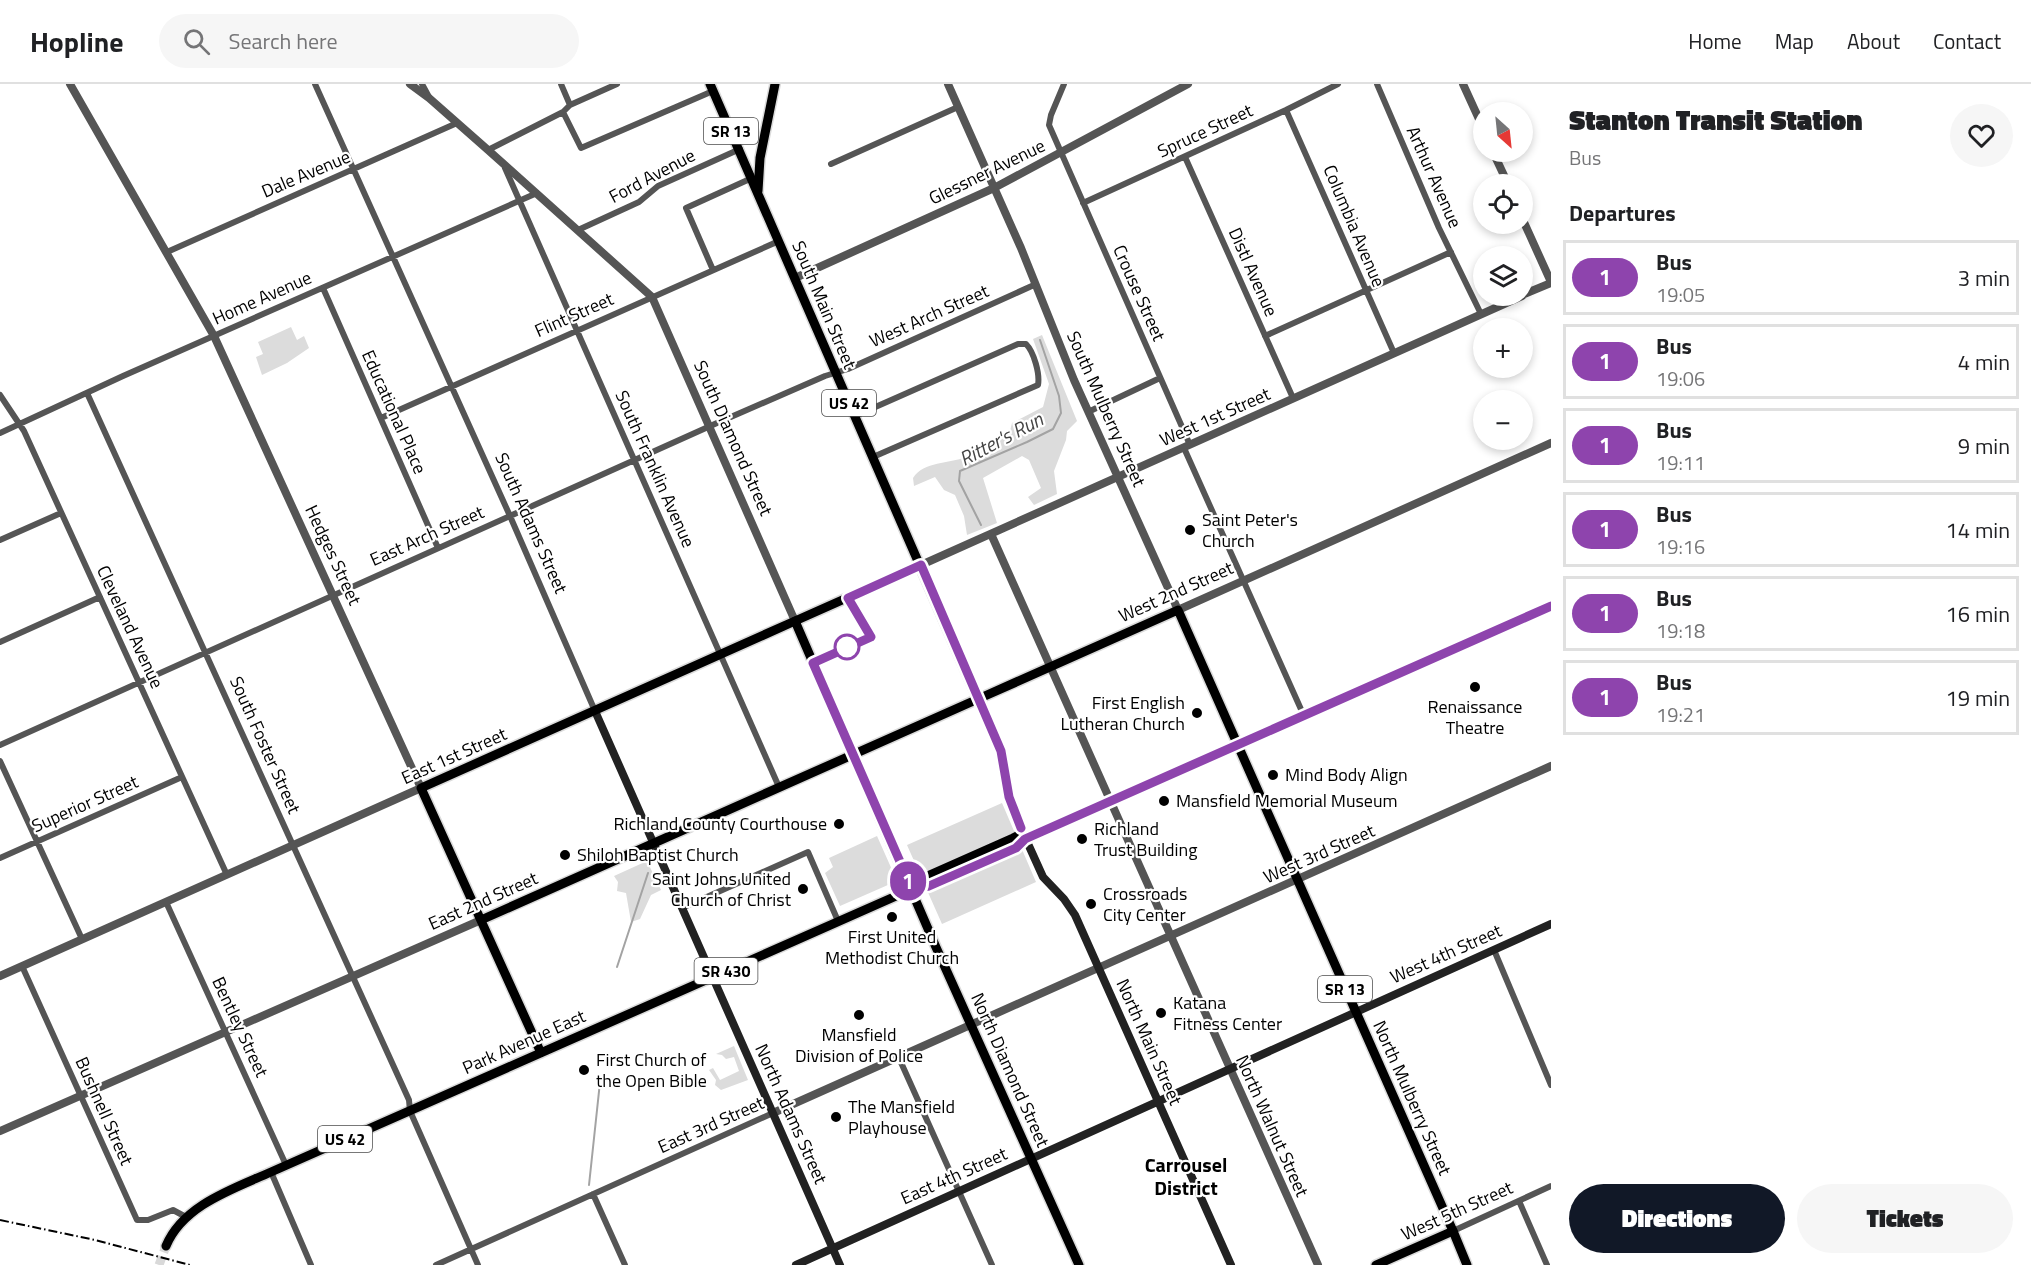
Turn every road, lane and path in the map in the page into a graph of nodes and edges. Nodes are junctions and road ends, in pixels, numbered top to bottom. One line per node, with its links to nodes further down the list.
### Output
1 (70, 84): 38 (street, Hedges Street)
2 (315, 84): 28 (street, South Adams Street)
3 (410, 84): 15 (street, South Diamond Street)
4 (422, 84): 15 (street)
5 (561, 84): 16 (street)
6 (617, 84): 16 (street)
7 (775, 84): 31 (main road, US 42)
8 (948, 84): 18 (street, South Mulberry Street)
9 (1064, 84): 24 (street, Crouse Street)
10 (1188, 84): 24 (street, Glessner Avenue)
11 (1338, 84): 19 (street, Spruce Street)
12 (1377, 84): 39 (street, Arthur Avenue)
13 (1463, 84): 17 (street)
14 (711, 87): 20 (street); 22 (main road, South Main Street / SR 13)
15 (429, 98): 21 (street, South Diamond Street)
16 (570, 105): 20 (street)
17 (1473, 106)
18 (958, 107): 27 (street); 30 (street, South Mulberry Street)
19 (1286, 110): 25 (street, Spruce Street); 46 (street, Columbia Avenue)
20 (563, 112): 23 (street)
21 (457, 123): 23 (street, South Diamond Street); 28 (street, Dale Avenue)
22 (740, 149): 29 (main road, South Main Street / SR 13); 35 (street, Ford Avenue)
23 (488, 150): 26 (street, South Diamond Street)
24 (1062, 153): 30 (street, Glessner Avenue); 34 (street, Crouse Street)
25 (1185, 157): 34 (street, Spruce Street); 53 (street, Distl Avenue)
26 (503, 163): 32 (street, South Diamond Street); 33 (street, South Franklin Avenue)
27 (831, 164)
28 (353, 170): 38 (street, Dale Avenue); 40 (street, South Adams Street)
29 (752, 178): 31 (main road, South Main Street / SR 13); 41 (street)
30 (994, 188): 42 (street, Glessner Avenue); 44 (street, South Mulberry Street)
31 (758, 191): 37 (main road, South Main Street / US 42)
32 (537, 193): 33 (street, Home Avenue); 35 (street, South Diamond Street)
33 (520, 200): 40 (street, Home Avenue); 51 (street, South Franklin Avenue)
34 (1083, 203): 56 (street, Crouse Street)
35 (578, 230): 48 (street, South Diamond Street)
36 (1529, 234): 43 (street)
37 (779, 241): 41 (street, Flint Street); 42 (main road, South Main Street / US 42)
38 (167, 252): 52 (street, Hedges Street)
39 (1451, 252): 46 (street); 50 (street, Arthur Avenue)
40 (392, 257): 45 (street, Home Avenue); 57 (street, South Adams Street)
41 (713, 270): 48 (street, Flint Street)
42 (795, 278): 55 (main road, South Main Street / US 42)
43 (1551, 282): 47 (street, West 1st Street)
44 (1034, 285): 55 (street, West Arch Street); 61 (street, South Mulberry Street)
45 (323, 288): 52 (street, Home Avenue); 63 (street, Educational Place)
46 (1365, 290): 53 (street); 54 (street, Columbia Avenue)
47 (1533, 290)
48 (652, 297): 51 (street, Flint Street); 65 (street, South Diamond Street)
49 (1498, 306): 50 (street, West 1st Street)
50 (1481, 314): 54 (street, West 1st Street)
51 (577, 330): 57 (street, Flint Street); 70 (street, South Franklin Avenue)
52 (214, 336): 58 (street, Home Avenue); 79 (street, Hedges Street)
53 (1265, 336): 60 (street, Distl Avenue)
54 (1394, 353): 60 (street, West 1st Street)
55 (835, 372): 62 (main road, South Main Street / US 42); 65 (street, East Arch Street)
56 (1160, 378): 61 (street); 68 (street, Crouse Street)
57 (451, 386): 63 (street, Flint Street); 73 (street, South Adams Street)
58 (87, 393): 64 (street, Home Avenue); 85 (street, South Foster Street)
59 (0, 395): 64 (street, Cleveland Avenue)
60 (1293, 398): 68 (street, West 1st Street)
61 (1088, 412): 71 (street, South Mulberry Street)
62 (855, 416): 69 (main road, South Main Street / US 42); 69 (street)
63 (381, 418): 76 (street, Educational Place)
64 (19, 424): 66 (street, Home Avenue); 72 (street, Cleveland Avenue)
65 (710, 427): 70 (street, East Arch Street); 83 (street, South Diamond Street)
66 (0, 433)
67 (1551, 443): 78 (street, West 2nd Street)
68 (1187, 446): 71 (street, West 1st Street); 78 (street, Crouse Street)
69 (873, 458): 77 (main road, South Main Street / US 42)
70 (636, 460): 73 (street, East Arch Street); 86 (street, South Franklin Avenue)
71 (1118, 477): 74 (street, West 1st Street); 82 (street, South Mulberry Street)
72 (61, 513): 75 (street); 80 (street, Cleveland Avenue)
73 (510, 516): 76 (street, East Arch Street); 90 (street, South Adams Street)
74 (991, 534): 77 (street, West 1st Street); 87 (street, North Walnut Street)
75 (0, 540)
76 (438, 548): 79 (street, East Arch Street)
77 (921, 565): 83 (main road, East 1st Street); 89 (main road, South Main Street / US 42)
78 (1244, 580): 82 (street, West 2nd Street); 91 (street, Crouse Street)
79 (333, 595): 85 (street, East Arch Street); 99 (street, Hedges Street)
80 (100, 597): 84 (street); 88 (street, Cleveland Avenue)
81 (1551, 606): 91 (main road, SR 430)
82 (1178, 609): 87 (main road, West 2nd Street); 93 (main road, South Mulberry Street / SR 13)
83 (795, 621): 86 (main road, East 1st Street); 94 (main road, South Diamond Street)
84 (0, 642)
85 (206, 652): 88 (street, East Arch Street); 104 (street, South Foster Street)
86 (721, 654): 90 (main road, East 1st Street); 98 (street, South Franklin Avenue)
87 (1051, 666): 89 (main road, West 2nd Street); 100 (street, North Walnut Street)
88 (139, 682): 92 (street, East Arch Street); 97 (street, Cleveland Avenue)
89 (978, 699): 94 (main road, East 2nd Street); 101 (main road, South Main Street)
90 (595, 711): 99 (main road, East 1st Street); 103 (main road, South Adams Street)
91 (1304, 716): 93 (main road, SR 430)
92 (0, 745)
93 (1238, 746): 100 (main road, SR 430); 107 (main road, North Mulberry Street / SR 13)
94 (852, 755): 98 (main road, East 2nd Street); 108 (main road, South Diamond Street)
95 (0, 761): 102 (street)
96 (1551, 766): 107 (street, West 3rd Street)
97 (182, 777): 102 (street, Superior Street); 106 (street, Cleveland Avenue)
98 (779, 787): 103 (main road, East 2nd Street)
99 (421, 788): 104 (street, East 1st Street); 111 (main road, Hedges Street)
100 (1110, 802): 101 (main road, SR 430); 114 (street, North Walnut Street)
101 (1025, 839): 108 (main road, Park Avenue East / SR 430); 118 (main road, North Main Street)
102 (37, 841): 105 (street, Superior Street); 115 (street)
103 (653, 843): 110 (main road, South Adams Street); 111 (main road, East 2nd Street)
104 (294, 845): 106 (street, East 1st Street); 119 (street, South Foster Street)
105 (0, 858)
106 (227, 875): 109 (street, East 1st Street)
107 (1297, 880): 114 (street, West 3rd Street); 122 (main road, North Mulberry Street / SR 13)
108 (912, 889): 112 (main road, Park Avenue East / SR 430); 123 (main road, North Diamond Street)
109 (166, 902): 115 (street, East 1st Street); 124 (street, Bentley Street)
110 (682, 908): 112 (street); 121 (main road, South Adams Street)
111 (481, 920): 119 (street, East 2nd Street); 125 (main road, Hedges Street)
112 (838, 921): 121 (main road, Park Avenue East / SR 430)
113 (1551, 924): 116 (main road, West 4th Street)
114 (1171, 936): 118 (street, West 3rd Street); 127 (street, North Walnut Street)
115 (82, 939): 117 (street, East 1st Street)
116 (1494, 950): 122 (main road, West 4th Street); 128 (street)
117 (22, 966): 120 (street, East 1st Street); 129 (street, Bushnell Street)
118 (1098, 969): 123 (street, East 3rd Street); 130 (main road, North Main Street)
119 (353, 975): 124 (street, East 2nd Street); 131 (street, South Foster Street)
120 (0, 976)
121 (712, 977): 125 (main road, Park Avenue East / SR 430); 132 (main road, North Adams Street)
122 (1356, 1013): 127 (main road, West 4th Street); 142 (main road, North Mulberry Street / SR 13)
123 (971, 1025): 126 (street, East 3rd Street); 134 (main road, North Diamond Street)
124 (225, 1032): 129 (street, East 2nd Street); 135 (street, Bentley Street)
125 (541, 1053): 131 (main road, Park Avenue East / US 42)
126 (898, 1058): 132 (street, East 3rd Street); 138 (street)
127 (1230, 1070): 130 (main road, West 4th Street); 155 (street, North Walnut Street)
128 (1551, 1085)
129 (79, 1096): 133 (street, East 2nd Street); 141 (street, Bushnell Street)
130 (1158, 1102): 134 (main road, East 4th Street); 154 (main road, North Main Street)
131 (410, 1111): 135 (main road, Park Avenue East / US 42); 145 (street, South Foster Street)
132 (773, 1113): 139 (street, East 3rd Street); 144 (main road, North Adams Street)
133 (0, 1131)
134 (1031, 1159): 138 (main road, East 4th Street); 153 (main road, North Diamond Street)
135 (286, 1165): 136 (main road, Park Avenue East / US 42)
136 (271, 1172): 141 (main road, Park Avenue East / US 42); 146 (street)
137 (1551, 1186): 140 (street, West 5th Street)
138 (959, 1192): 144 (main road, East 4th Street); 152 (street)
139 (593, 1194): 145 (street, East 3rd Street); 149 (street)
140 (1519, 1201): 142 (street, West 5th Street); 158 (street)
141 (186, 1217): 143 (main road, Park Avenue East / US 42)
142 (1453, 1231): 156 (main road, West 5th Street); 157 (main road, North Mulberry Street)
143 (166, 1246)
144 (833, 1248): 150 (main road, East 4th Street); 151 (main road, North Adams Street)
145 (471, 1249): 147 (street, East 3rd Street); 148 (street, South Foster Street)
146 (311, 1265)
147 (435, 1265)
148 (478, 1265)
149 (625, 1265)
150 (796, 1265)
151 (840, 1265)
152 (992, 1265)
153 (1079, 1265)
154 (1231, 1265)
155 (1318, 1265)
156 (1377, 1265)
157 (1467, 1265)
158 (1547, 1265)

